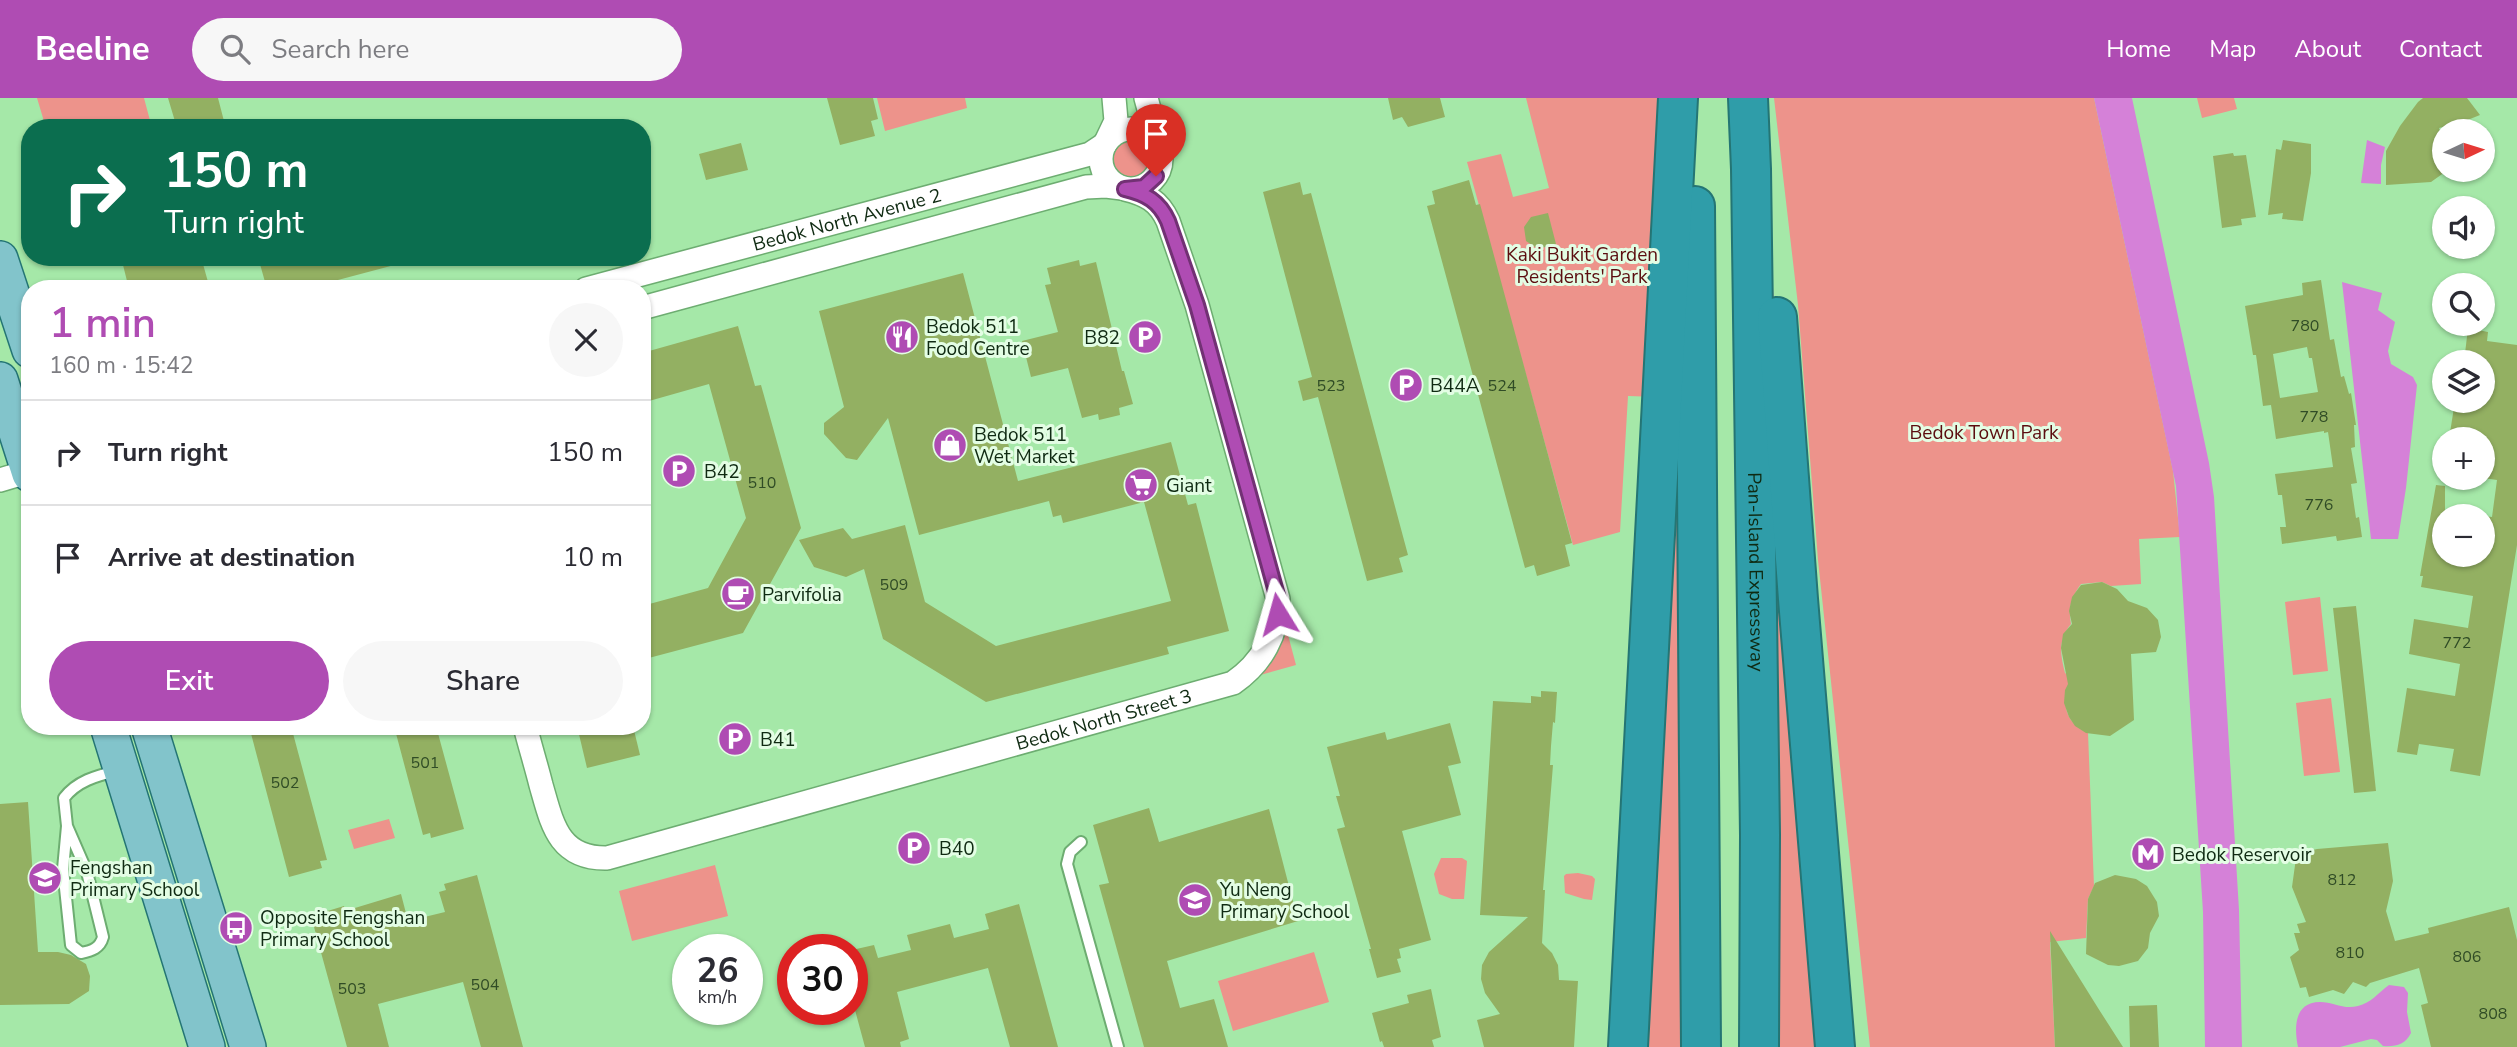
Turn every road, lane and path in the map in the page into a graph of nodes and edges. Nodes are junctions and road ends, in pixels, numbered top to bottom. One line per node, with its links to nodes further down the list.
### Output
1 (1114, 98): 6 (street)
2 (1146, 98): 7 (street)
3 (1678, 98): 27 (highway)
4 (1691, 98): 28 (highway)
5 (1748, 98): 8 (highway, Pan-Island Expressway)
6 (1105, 143): 7 (street); 9 (street); 11 (street, Bedok North Avenue 2)
7 (1160, 151): 9 (street)
8 (1751, 169): 29 (highway, Pan-Island Expressway); 30 (highway)
9 (1124, 189): 12 (street, Bedok North Avenue 2); 20 (street, Bedok North Street 3)
10 (0, 259): 13 (main road)
11 (620, 280)
12 (651, 306)
13 (21, 323)
14 (0, 380): 15 (main road)
15 (21, 450)
16 (21, 459): 17 (street)
17 (0, 480)
18 (111, 735): 21 (main road)
19 (152, 735): 25 (main road)
20 (528, 735)
21 (121, 769): 22 (lane); 24 (main road)
22 (67, 826): 22 (lane)
23 (1081, 842): 26 (lane)
24 (206, 1047)
25 (248, 1047)
26 (1118, 1047)
27 (1628, 1047)
28 (1701, 1047)
29 (1759, 1047)
30 (1835, 1047)

